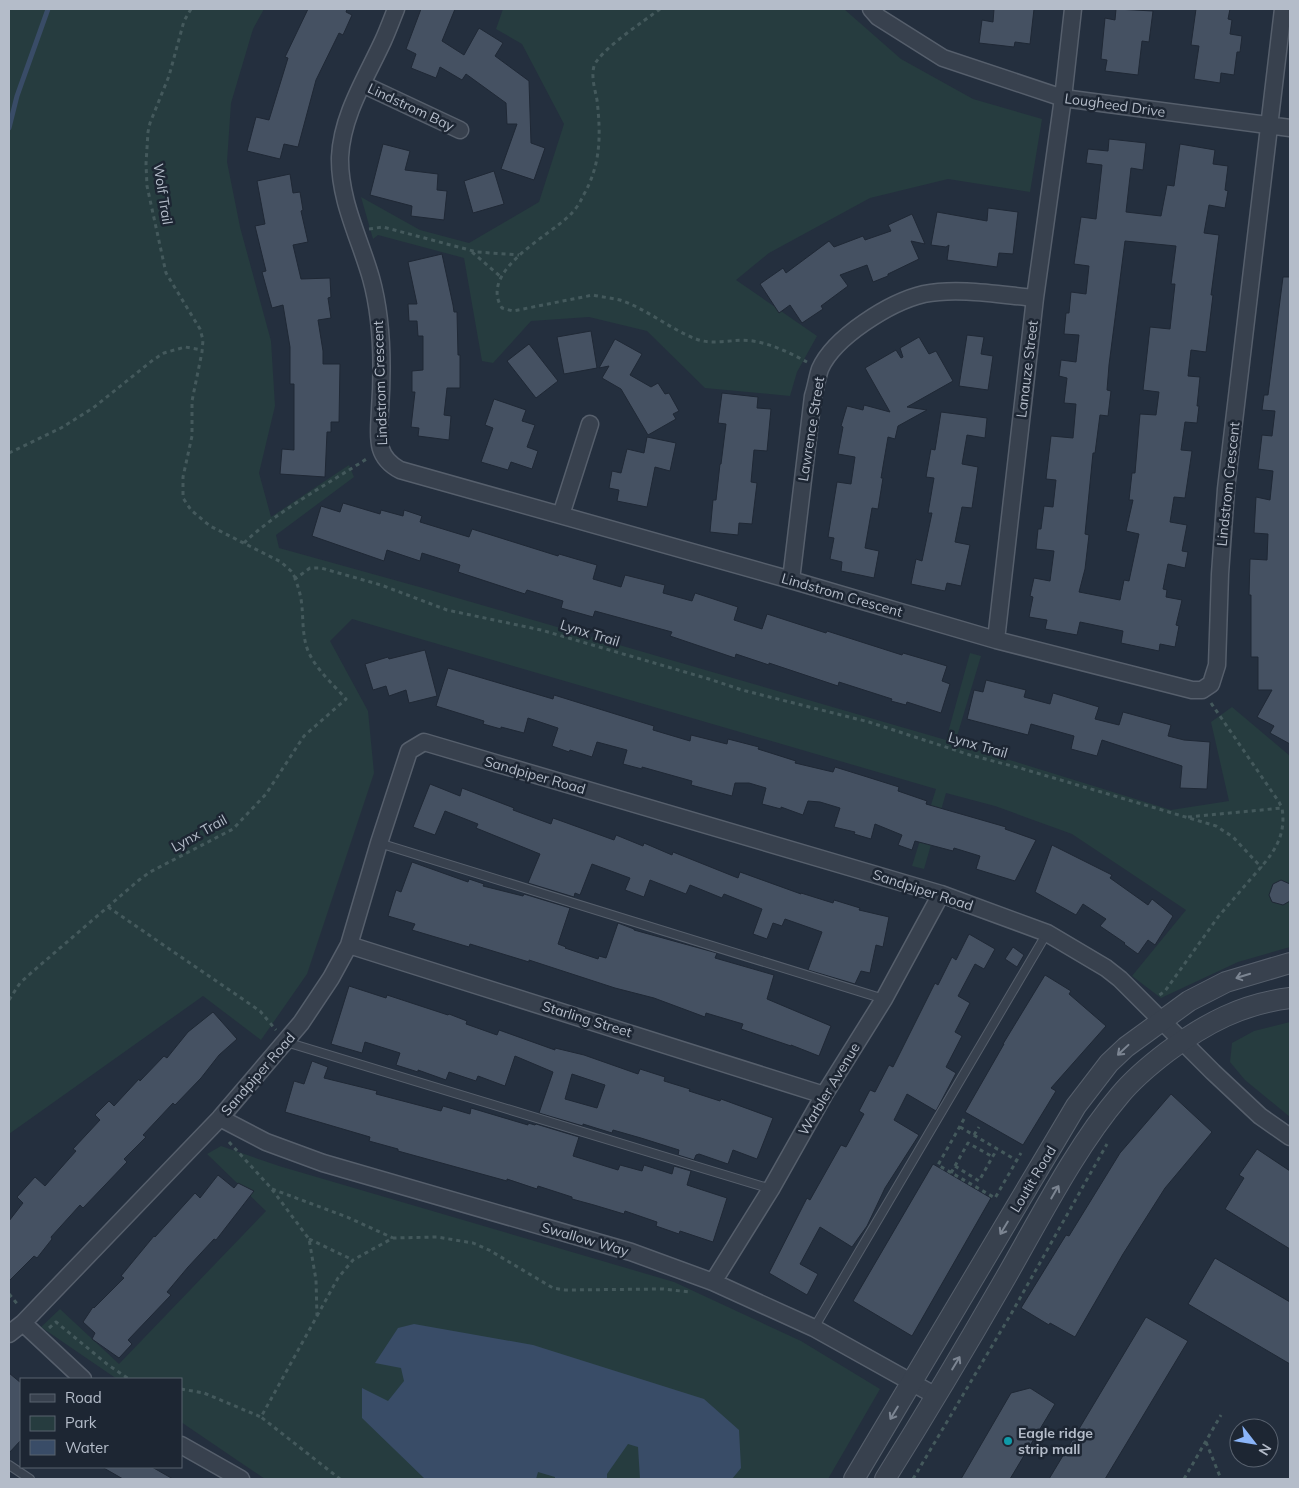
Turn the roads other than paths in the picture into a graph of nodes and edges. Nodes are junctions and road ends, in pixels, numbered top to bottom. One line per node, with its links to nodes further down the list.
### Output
1 (396, 9): 5 (street, Lindstrom Crescent)
2 (872, 9): 6 (street, Lougheed Drive)
3 (1073, 9): 6 (street, Lanauze Street)
4 (1283, 9): 7 (street, Lindstrom Crescent)
5 (362, 84): 9 (street, Lindstrom Bay); 12 (street, Lindstrom Crescent)
6 (1063, 98): 7 (street, Lougheed Drive); 10 (street, Lanauze Street)
7 (1268, 125): 8 (street, Lougheed Drive); 14 (street, Lindstrom Crescent)
8 (1290, 128)
9 (460, 130)
10 (1035, 298): 13 (street, Lawrence Street); 14 (street, Lanauze Street)
11 (590, 424): 12 (street)
12 (561, 515): 13 (street, Lindstrom Crescent)
13 (791, 580): 14 (street, Lindstrom Crescent)
14 (996, 640)
15 (379, 843): 16 (street, Sandpiper Road); 18 (street, Sandpiper Road); 21 (lane)
16 (941, 894): 17 (street, Sandpiper Road); 21 (street, Warbler Avenue)
17 (1047, 933): 22 (street, Sandpiper Road); 31 (lane)
18 (349, 944): 24 (street, Sandpiper Road); 25 (street, Starling Street)
19 (1290, 963): 22 (street, Loutit Road, one-way to 22)
20 (1290, 998): 23 (street, Loutit Road)
21 (884, 999): 25 (street, Warbler Avenue)
22 (1161, 1020): 23 (street, Sandpiper Road); 34 (street, Loutit Road, one-way to 34)
23 (1182, 1041): 27 (street, Sandpiper Road); 35 (street, Loutit Road, one-way to 23)
24 (286, 1042): 26 (street, Sandpiper Road); 28 (lane)
25 (824, 1095): 28 (street, Warbler Avenue)
26 (226, 1122): 29 (street, Swallow Way); 30 (street, Sandpiper Road)
27 (1290, 1137)
28 (771, 1189): 29 (street, Warbler Avenue)
29 (713, 1282): 31 (street, Swallow Way)
30 (23, 1323): 32 (street, Sandpiper Road); 33 (street)
31 (814, 1328): 34 (street, Swallow Way)
32 (9, 1334)
33 (82, 1378)
34 (913, 1383): 35 (street, Swallow Way); 40 (street, Loutit Road, one-way to 40)
35 (936, 1396): 41 (street, Loutit Road)
36 (182, 1446): 39 (street)
37 (9, 1465): 38 (lane)
38 (30, 1479)
39 (241, 1479)
40 (854, 1479)
41 (885, 1479)

